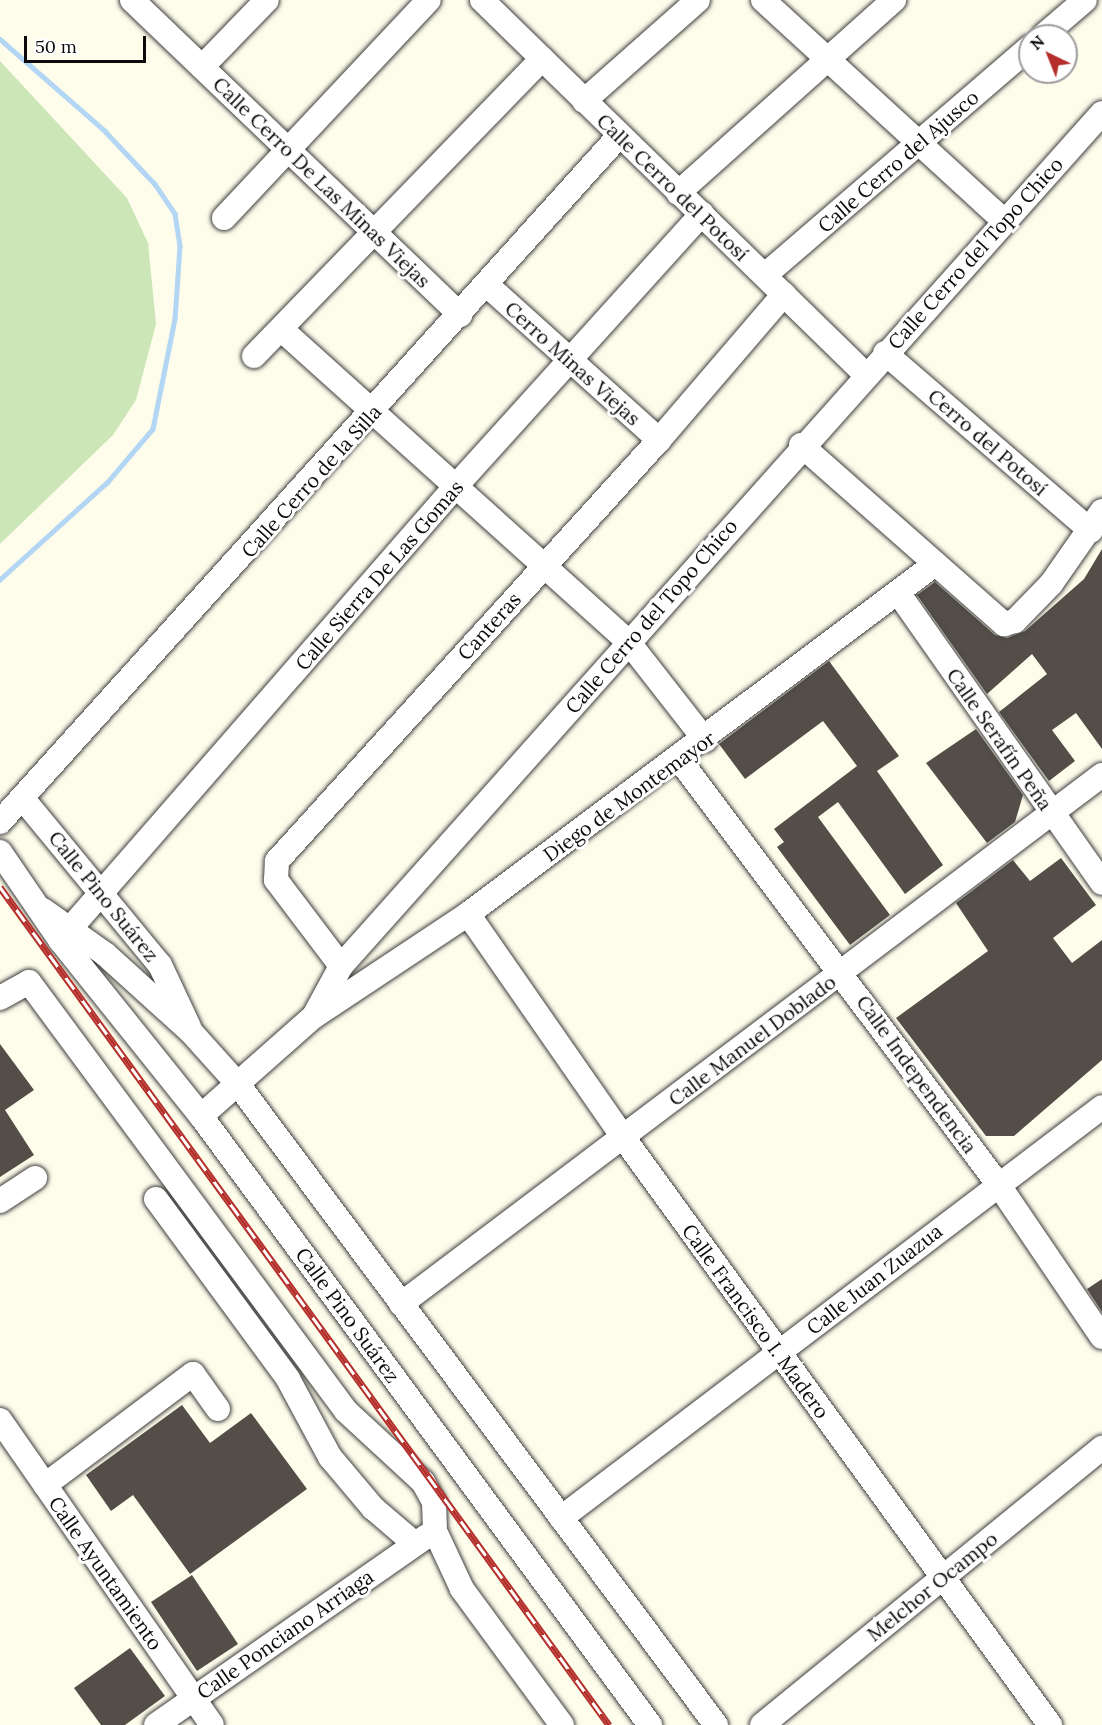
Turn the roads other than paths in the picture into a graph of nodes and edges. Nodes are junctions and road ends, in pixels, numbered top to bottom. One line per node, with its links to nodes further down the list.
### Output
1 (132, 0): 13 (street, Calle Cerro De Las Minas Viejas)
2 (267, 0): 13 (street)
3 (429, 0): 18 (street)
4 (482, 0): 11 (street, Calle Cerro del Potosí)
5 (698, 0): 14 (street)
6 (763, 0): 12 (street)
7 (894, 0): 12 (street)
8 (1085, 0): 9 (street)
9 (1057, 24)
10 (1018, 57): 17 (street, Calle Cerro del Ajusco)
11 (542, 59): 14 (street, Calle Cerro del Potosí); 23 (street)
12 (825, 59): 17 (street); 19 (street)
13 (202, 67): 18 (street, Calle Cerro De Las Minas Viejas)
14 (584, 101): 16 (street, Calle Cerro del Potosí)
15 (1097, 128): 22 (street, Calle Cerro del Topo Chico)
16 (619, 136): 19 (street, Calle Cerro del Potosí); 25 (street, Calle Cerro de la Silla)
17 (919, 142): 22 (street); 24 (street, Calle Cerro del Ajusco)
18 (288, 150): 21 (street); 23 (street, Calle Cerro De Las Minas Viejas)
19 (678, 193): 20 (street, Calle Cerro del Potosí)
20 (702, 214): 24 (street, Calle Cerro del Potosí); 31 (street, Calle Sierra De Las Gomas)
21 (224, 218)
22 (1004, 221): 29 (street, Calle Cerro del Topo Chico)
23 (374, 232): 27 (street, Calle Cerro De Las Minas Viejas); 28 (street)
24 (765, 275): 26 (street, Calle Cerro del Potosí)
25 (487, 285): 27 (street, Calle Cerro de la Silla); 31 (street, Cerro Minas Viejas)
26 (784, 294): 32 (street, Calle Cerro del Potosí); 34 (street, Canteras)
27 (460, 315): 33 (street, Calle Cerro de la Silla)
28 (281, 329): 30 (street); 33 (street)
29 (885, 353): 32 (street, Calle Cerro del Topo Chico); 37 (street, Cerro del Potosí)
30 (254, 356)
31 (572, 361): 34 (street, Cerro Minas Viejas); 36 (street, Calle Sierra De Las Gomas)
32 (865, 374): 35 (street, Calle Cerro del Topo Chico)
33 (373, 413): 36 (street); 45 (street, Calle Cerro de la Silla)
34 (659, 440): 39 (street, Canteras)
35 (801, 445): 38 (street); 41 (street, Calle Cerro del Topo Chico)
36 (456, 486): 39 (street); 50 (street, Calle Sierra De Las Gomas)
37 (1096, 521): 38 (street)
38 (935, 564): 40 (street, Diego de Montemayor)
39 (544, 565): 41 (street); 53 (street, Canteras)
40 (899, 594): 42 (street, Diego de Montemayor); 46 (street, Calle Serafín Peña)
41 (627, 640): 42 (street); 53 (street, Calle Cerro del Topo Chico)
42 (705, 740): 43 (street, Diego de Montemayor)
43 (680, 759): 51 (street, Diego de Montemayor); 54 (street, Calle Independencia)
44 (1102, 775): 46 (street, Calle Manuel Doblado)
45 (23, 799): 47 (street, Calle Cerro de la Silla); 50 (street, Calle Pino Suárez)
46 (1051, 814): 49 (street, Calle Serafín Peña); 54 (street, Calle Manuel Doblado)
47 (0, 822)
48 (0, 852): 52 (street, Calle Pino Suárez)
49 (1102, 883)
50 (101, 890): 52 (street, Calle Sierra De Las Gomas); 57 (street, Calle Pino Suárez)
51 (468, 914): 56 (street, Diego de Montemayor); 61 (street, Calle Francisco I. Madero)
52 (66, 933): 57 (street, Calle Pino Suárez); 60 (street, Calle Pino Suárez)
53 (341, 966): 56 (street, Calle Cerro del Topo Chico)
54 (842, 972): 61 (street, Calle Manuel Doblado); 63 (street, Calle Independencia)
55 (0, 998): 74 (street)
56 (314, 1016): 58 (street, Calle Cerro del Topo Chico)
57 (191, 1032): 58 (street, Calle Pino Suárez)
58 (237, 1083): 60 (street, Calle Cerro del Topo Chico); 66 (street, Calle Pino Suárez)
59 (1102, 1107): 63 (street, Calle Juan Zuazua)
60 (201, 1116): 81 (street, Calle Pino Suárez)
61 (623, 1137): 66 (street, Calle Manuel Doblado); 68 (street, Calle Francisco I. Madero)
62 (35, 1178): 65 (street)
63 (998, 1184): 67 (street, Calle Independencia); 68 (street, Calle Juan Zuazua)
64 (156, 1198): 75 (street)
65 (0, 1201)
66 (401, 1304): 73 (street, Calle Pino Suárez)
67 (1102, 1337)
68 (779, 1352): 73 (street, Calle Juan Zuazua); 76 (street, Calle Francisco I. Madero)
69 (218, 1409): 72 (street)
70 (0, 1420): 72 (street, Calle Ayuntamiento)
71 (1102, 1448): 76 (street, Melchor Ocampo)
72 (45, 1485): 77 (street, Calle Ayuntamiento)
73 (561, 1518): 82 (street, Calle Pino Suárez)
74 (435, 1531): 75 (street, Calle Ponciano Arriaga); 80 (street)
75 (414, 1543): 77 (street, Calle Ponciano Arriaga)
76 (941, 1578): 83 (street, Melchor Ocampo); 84 (street, Calle Francisco I. Madero)
77 (194, 1699): 78 (street, Calle Ponciano Arriaga); 79 (street, Calle Ayuntamiento)
78 (156, 1725)
79 (212, 1725)
80 (562, 1725)
81 (650, 1725)
82 (716, 1725)
83 (762, 1725)
84 (1050, 1725)

